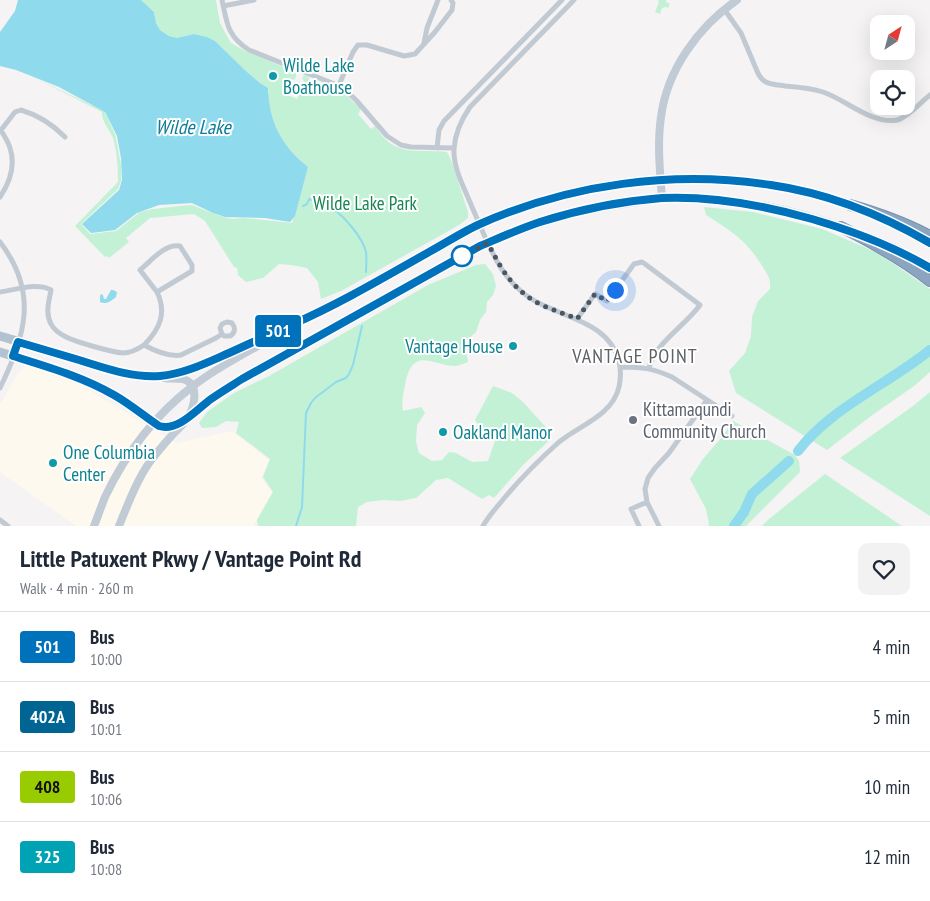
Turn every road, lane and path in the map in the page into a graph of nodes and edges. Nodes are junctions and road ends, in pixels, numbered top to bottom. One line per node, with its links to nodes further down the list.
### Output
1 (254, 0): 7 (street)
2 (438, 0): 9 (street)
3 (451, 0): 9 (street)
4 (562, 0): 13 (street)
5 (737, 0): 8 (main road)
6 (571, 1): 14 (street)
7 (222, 3): 10 (street)
8 (724, 9): 11 (street); 15 (main road)
9 (424, 44): 10 (street)
10 (339, 85): 13 (street)
11 (930, 94)
12 (65, 137): 16 (street)
13 (436, 148): 14 (street)
14 (454, 148): 19 (street)
15 (661, 180): 17 (main road); 18 (main road); 19 (main road)
16 (0, 197)
17 (662, 198): 20 (main road); 23 (main road)
18 (850, 205): 21 (highway); 24 (main road)
19 (480, 224): 23 (street); 30 (main road)
20 (841, 227): 25 (main road); 26 (highway)
21 (930, 236)
22 (0, 242): 27 (street)
23 (488, 243): 31 (street); 45 (main road)
24 (930, 243)
25 (930, 268)
26 (930, 281)
27 (23, 289): 28 (street); 34 (street); 35 (street)
28 (0, 292)
29 (157, 292): 29 (street); 35 (street)
30 (307, 318): 40 (main road); 41 (main road)
31 (577, 319): 38 (street); 39 (street)
32 (222, 334): 35 (street)
33 (0, 336): 34 (main road)
34 (18, 342): 37 (street); 40 (main road)
35 (144, 345)
36 (0, 352): 37 (main road)
37 (13, 356): 42 (street); 46 (main road)
38 (620, 367): 39 (street); 52 (street)
39 (649, 368): 43 (street)
40 (149, 376): 41 (main road)
41 (192, 387): 45 (main road); 46 (main road)
42 (0, 388)
43 (707, 400): 44 (street); 47 (street)
44 (732, 416)
45 (187, 419): 46 (main road); 51 (main road)
46 (154, 422): 50 (main road)
47 (647, 502): 53 (street); 54 (street)
48 (0, 520): 49 (street)
49 (8, 526)
50 (94, 526)
51 (119, 526)
52 (483, 526)
53 (639, 526)
54 (658, 526)

